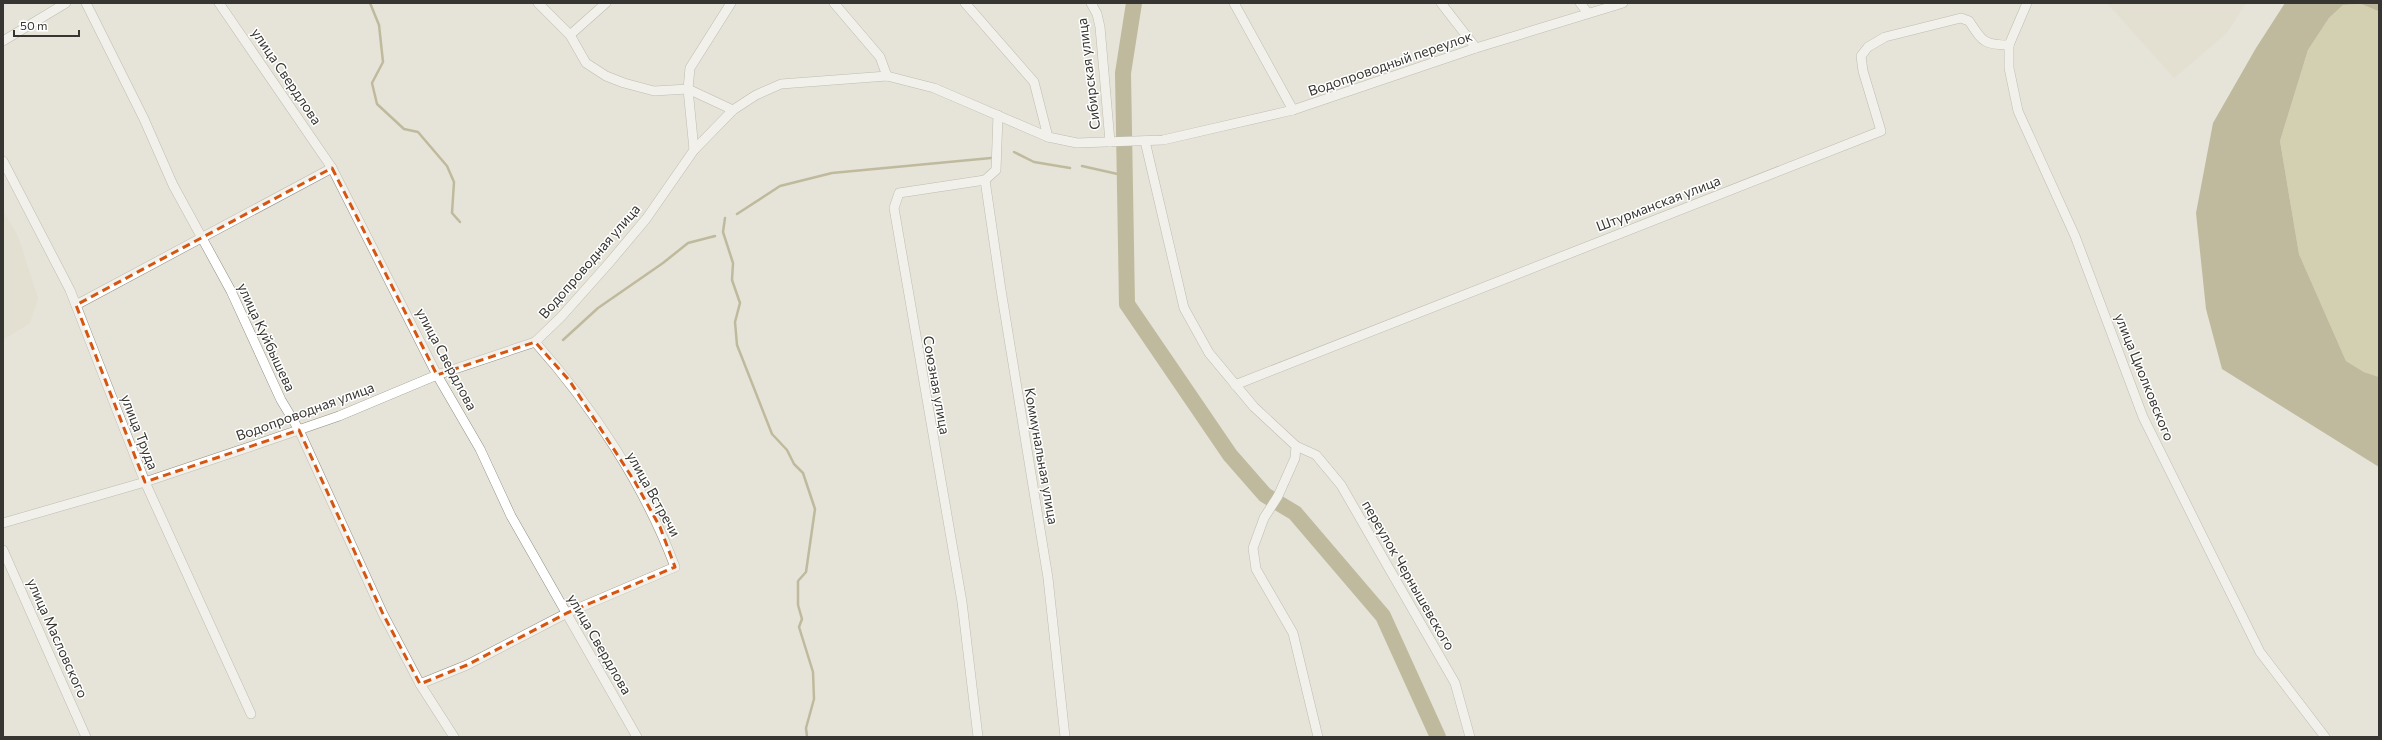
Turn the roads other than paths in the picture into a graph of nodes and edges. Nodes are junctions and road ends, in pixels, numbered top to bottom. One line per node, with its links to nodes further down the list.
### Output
1 (66, 3): 17 (street)
2 (86, 3): 33 (street, улица Куйбышева)
3 (219, 3): 31 (street, улица Свердлова)
4 (538, 3): 16 (street)
5 (606, 3): 16 (street)
6 (731, 3): 21 (street)
7 (834, 3): 20 (street)
8 (965, 3): 25 (street)
9 (1092, 3): 28 (street, Сибирская улица)
10 (1234, 3): 23 (street)
11 (1441, 3): 19 (street)
12 (1580, 3): 15 (street)
13 (1623, 3): 15 (street, Водопроводный переулок)
14 (2027, 3): 18 (street, улица Циолковского)
15 (1588, 14): 19 (street, Водопроводный переулок)
16 (570, 35): 21 (street)
17 (3, 41)
18 (2009, 45): 37 (street, Штурманская улица); 53 (street, улица Циолковского)
19 (1476, 48): 23 (street, Водопроводный переулок)
20 (887, 76): 22 (street, Водопроводная улица); 24 (street, Водопроводная улица)
21 (688, 89): 22 (street); 29 (street)
22 (733, 110): 29 (street, Водопроводная улица)
23 (1293, 110): 26 (street, Водопроводный переулок)
24 (998, 115): 25 (street, Водопроводная улица); 32 (street)
25 (1048, 138): 28 (street, Водопроводная улица)
26 (1163, 140): 27 (street, Водопроводная улица)
27 (1145, 141): 28 (street, Водопроводная улица); 37 (street, переулок Чернышевского)
28 (1110, 142)
29 (694, 150): 35 (street, Водопроводная улица)
30 (3, 161): 34 (street, улица Труда)
31 (332, 168): 33 (street); 36 (street, улица Свердлова)
32 (985, 180): 49 (street, Союзная улица); 50 (street, Коммунальная улица)
33 (202, 237): 34 (street); 38 (street, улица Куйбышева)
34 (76, 304): 40 (street, улица Труда)
35 (535, 342): 36 (street, Водопроводная улица); 43 (street, улица Встречи)
36 (437, 375): 38 (street, Водопроводная улица); 43 (street, улица Свердлова)
37 (1235, 385): 39 (street, переулок Чернышевского)
38 (299, 430): 40 (street, Водопроводная улица); 44 (street, улица Куйбышева)
39 (1296, 446): 51 (street); 52 (street, переулок Чернышевского)
40 (145, 482): 41 (street, Водопроводная улица); 45 (street, улица Труда)
41 (3, 523)
42 (3, 550): 46 (street, улица Масловского)
43 (567, 613): 44 (street); 48 (street, улица Свердлова)
44 (420, 684): 47 (street, улица Куйбышева)
45 (251, 714)
46 (86, 737)
47 (454, 737)
48 (637, 737)
49 (978, 737)
50 (1065, 737)
51 (1318, 737)
52 (1470, 737)
53 (2325, 737)

